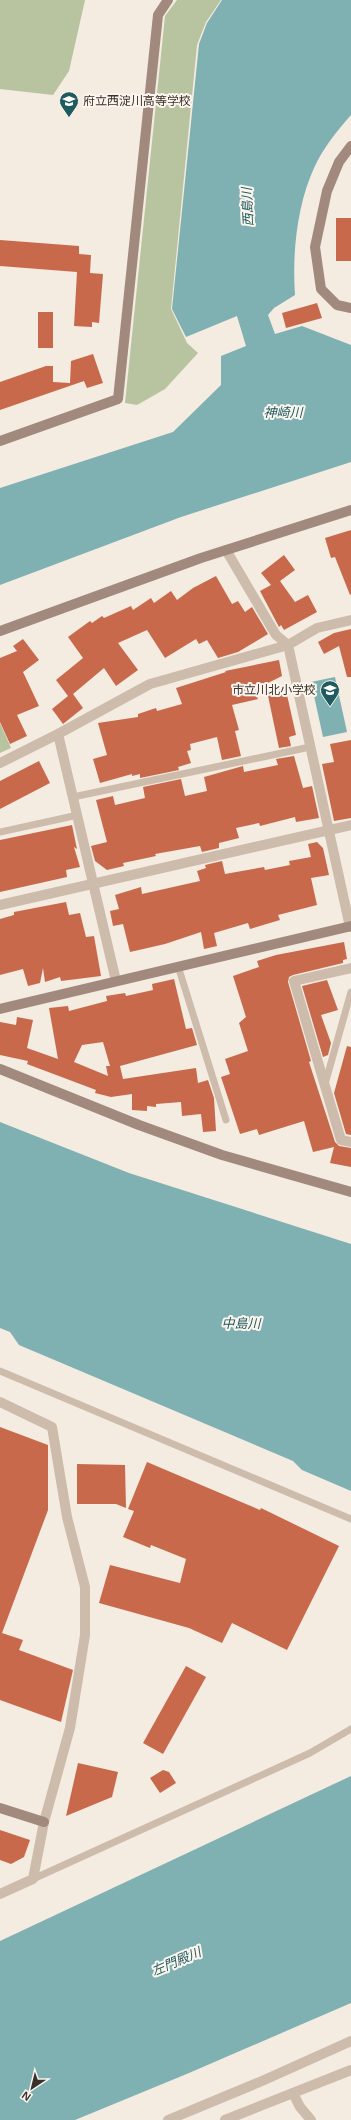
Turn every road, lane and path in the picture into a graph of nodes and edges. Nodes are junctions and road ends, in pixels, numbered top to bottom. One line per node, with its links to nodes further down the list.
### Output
1 (168, 0): 4 (street)
2 (351, 146): 3 (street)
3 (351, 308)
4 (0, 442)
5 (351, 510): 6 (street)
6 (226, 550): 8 (street); 9 (street)
7 (351, 620): 9 (street)
8 (0, 631)
9 (288, 645): 10 (street); 11 (street)
10 (58, 734): 12 (street); 13 (street)
11 (310, 747): 13 (lane); 16 (street)
12 (0, 763)
13 (73, 797): 14 (street)
14 (78, 815): 17 (lane); 18 (street)
15 (351, 825): 16 (street)
16 (328, 830): 18 (street); 20 (street)
17 (0, 832)
18 (94, 884): 19 (street); 23 (street)
19 (0, 905)
20 (351, 927): 21 (street)
21 (178, 966): 23 (street); 28 (lane)
22 (351, 968): 27 (street)
23 (116, 981): 25 (street)
24 (351, 992): 27 (lane)
25 (0, 1009)
26 (0, 1069): 30 (street)
27 (324, 1085): 29 (street)
28 (226, 1120)
29 (351, 1142)
30 (351, 1192)
31 (0, 1371): 33 (lane)
32 (0, 1402): 36 (street)
33 (351, 1519)
34 (351, 1729): 37 (lane)
35 (0, 1808): 36 (street)
36 (44, 1822): 37 (street)
37 (33, 1879): 38 (street)
38 (0, 1894)
39 (351, 2041): 42 (street)
40 (351, 2070): 41 (street)
41 (293, 2093): 43 (street); 44 (street)
42 (168, 2120)
43 (224, 2120)
44 (311, 2120)

